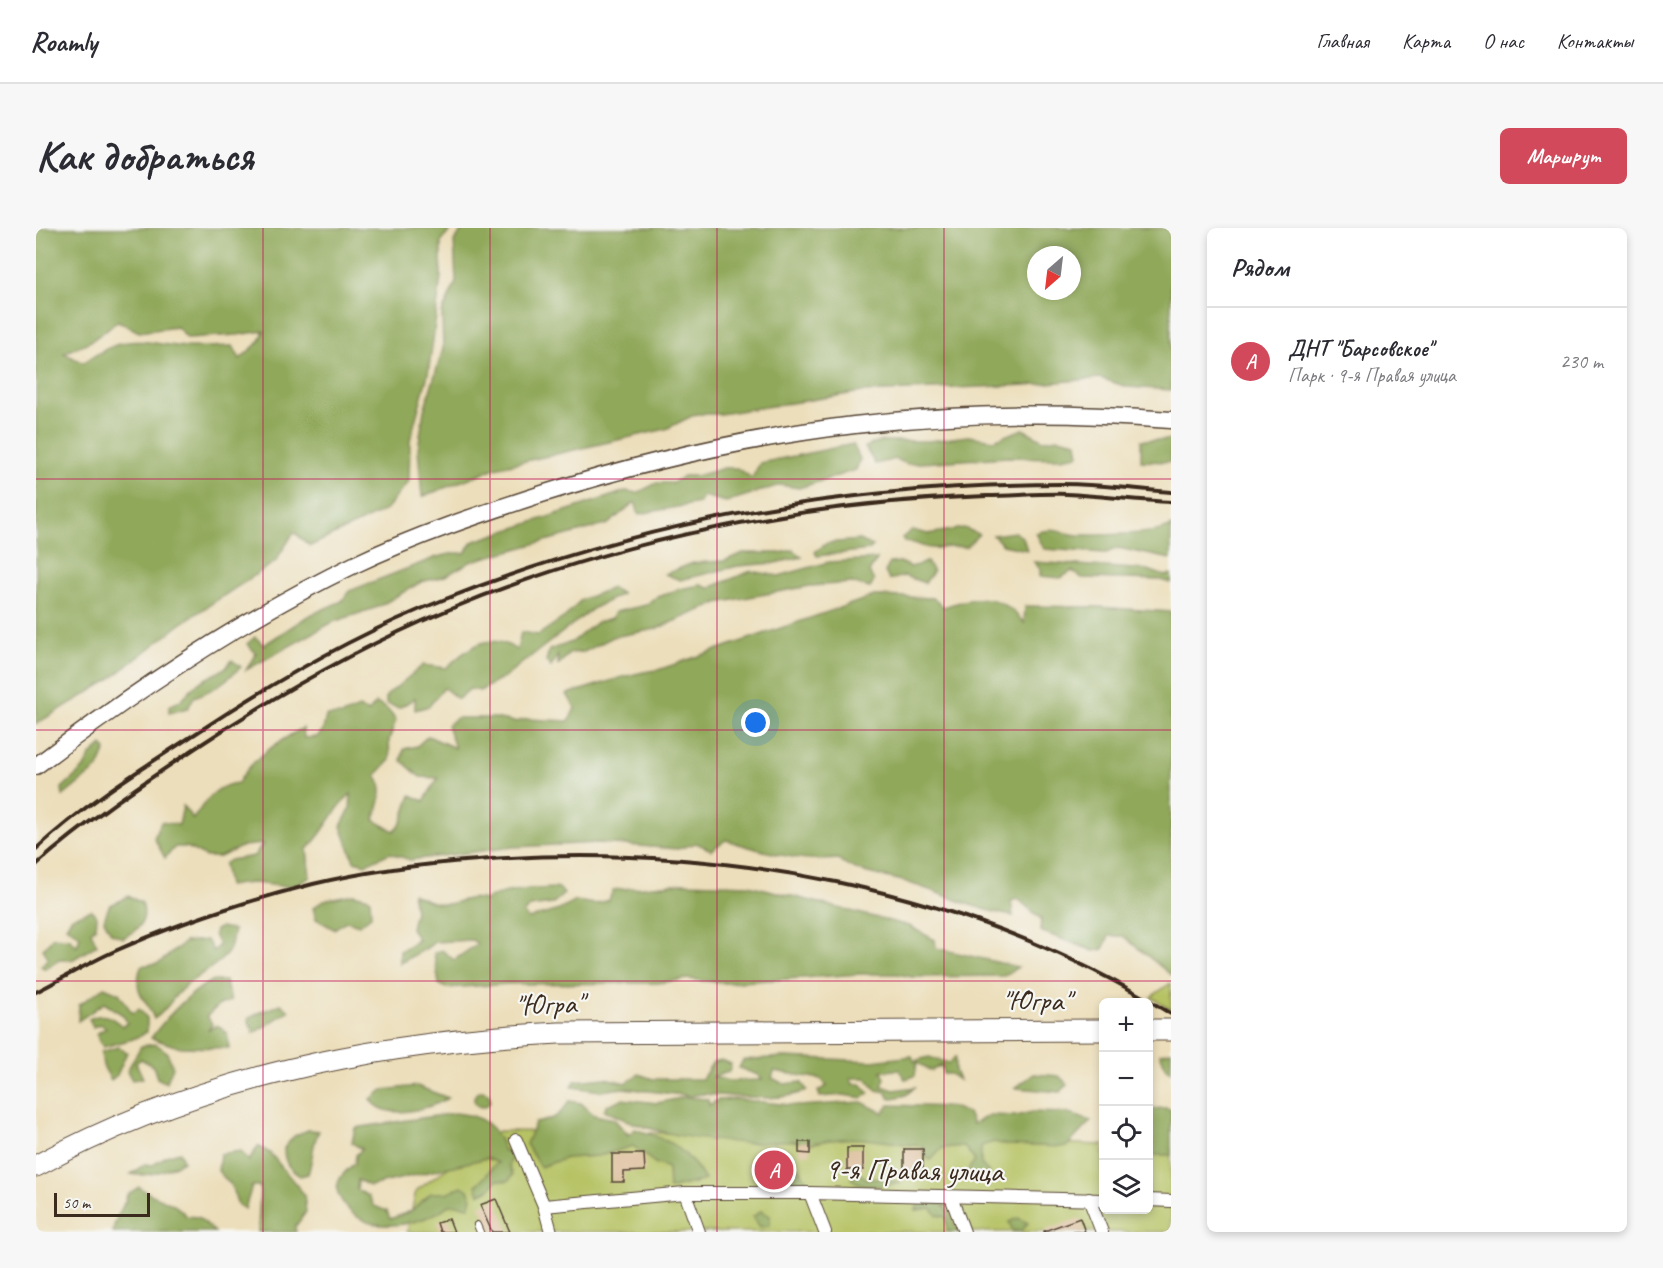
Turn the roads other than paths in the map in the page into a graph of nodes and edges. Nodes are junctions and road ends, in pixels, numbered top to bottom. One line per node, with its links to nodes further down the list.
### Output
1 (1171, 420): 2 (main road)
2 (36, 766)
3 (1095, 1030): 7 (highway, "Югра")
4 (1153, 1030): 5 (highway)
5 (1171, 1030)
6 (516, 1140): 15 (street)
7 (36, 1167)
8 (685, 1193): 9 (street, 9-я Правая улица); 15 (street, 9-я Правая улица); 19 (street)
9 (810, 1193): 10 (street, 9-я Правая улица); 20 (street)
10 (951, 1197): 11 (street, 9-я Правая улица); 21 (street)
11 (1089, 1199): 12 (street, 9-я Правая улица); 22 (street)
12 (1099, 1200)
13 (1153, 1200): 14 (street)
14 (1171, 1201)
15 (544, 1206): 18 (street)
16 (477, 1225): 17 (lane)
17 (480, 1232)
18 (552, 1232)
19 (699, 1232)
20 (825, 1232)
21 (964, 1232)
22 (1102, 1232)

